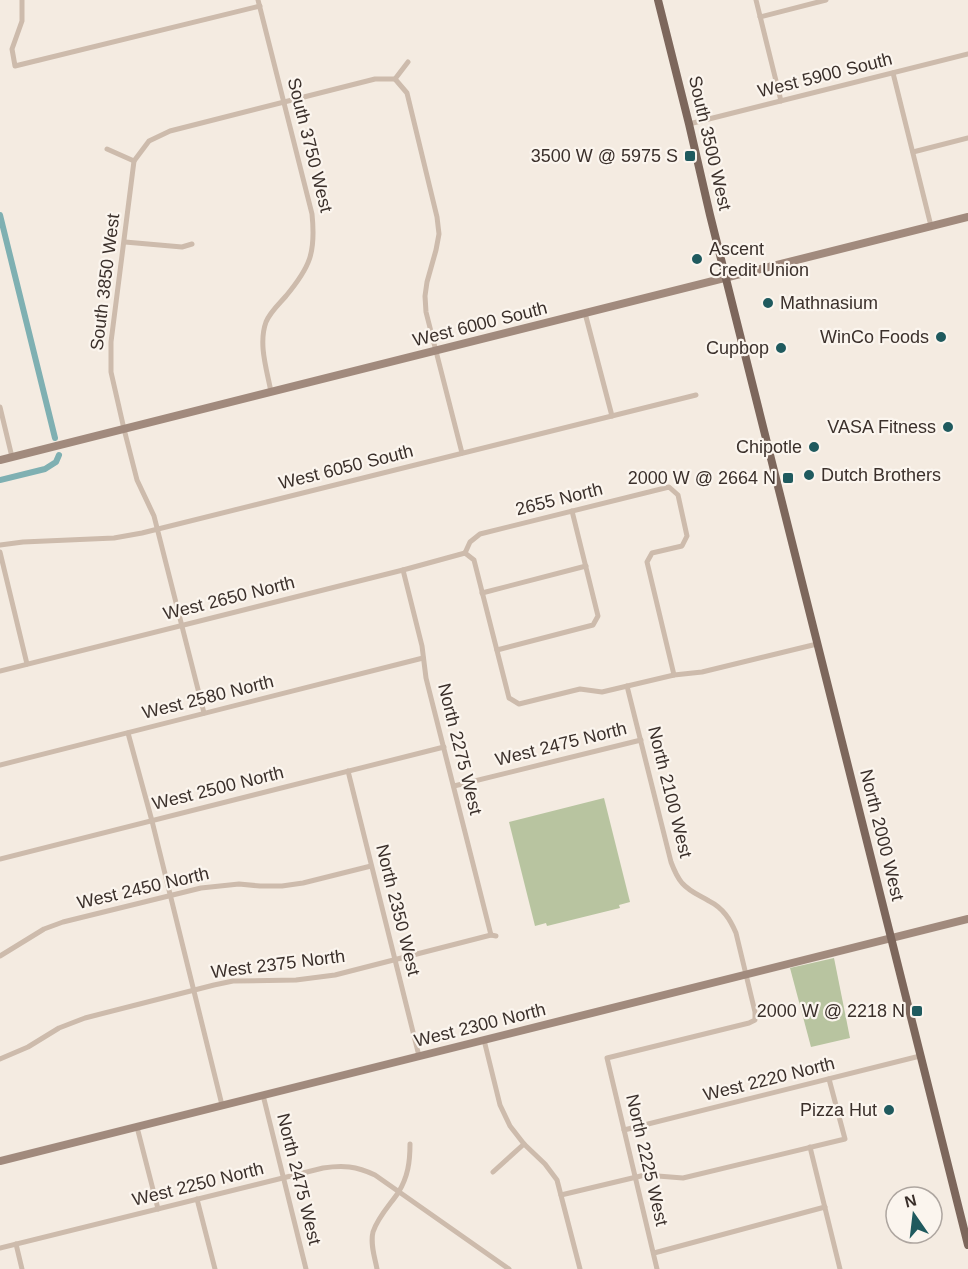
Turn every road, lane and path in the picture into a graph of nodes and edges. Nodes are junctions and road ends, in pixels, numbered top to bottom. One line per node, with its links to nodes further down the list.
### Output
1 (22, 0): 5 (street)
2 (658, 0): 13 (main road, South 3500 West)
3 (756, 0): 6 (street)
4 (826, 0): 6 (street)
5 (259, 3): 12 (street, South 3750 West)
6 (760, 17): 11 (street)
7 (968, 54): 9 (street, West 5900 South)
8 (408, 62): 10 (street)
9 (893, 73): 11 (street, West 5900 South); 16 (street)
10 (395, 79): 12 (street); 24 (street)
11 (781, 101): 13 (street, West 5900 South)
12 (284, 102): 17 (street); 25 (street, South 3750 West)
13 (689, 124): 22 (main road, South 3500 West)
14 (968, 138): 16 (street)
15 (107, 149): 17 (street)
16 (913, 152): 19 (street)
17 (134, 160): 20 (street, South 3850 West)
18 (968, 217): 19 (street, West 6000 South)
19 (932, 226): 22 (street, West 6000 South)
20 (124, 242): 21 (street); 29 (street, South 3850 West)
21 (192, 244)
22 (726, 278): 23 (street, West 6000 South); 30 (main road, South 3500 West)
23 (585, 313): 24 (street, West 6000 South); 28 (street)
24 (435, 351): 25 (street, West 6000 South); 31 (street)
25 (271, 392): 29 (street, West 6000 South)
26 (696, 395): 28 (street, West 6050 South)
27 (0, 407): 32 (street)
28 (612, 416): 31 (street, West 6050 South)
29 (124, 429): 32 (street, West 6000 South); 35 (street, South 3850 West)
30 (764, 432): 43 (main road, North 2000 West)
31 (462, 453): 35 (street, West 6050 South)
32 (12, 457): 33 (street, West 6000 South)
33 (0, 460)
34 (572, 511): 38 (street, 2655 North); 39 (street); 48 (street, 2655 North)
35 (158, 529): 36 (street, West 6050 South); 42 (street, South 3850 West)
36 (0, 545)
37 (0, 552): 46 (street)
38 (465, 553): 40 (street, West 2650 North); 41 (street)
39 (586, 566): 41 (street); 44 (street)
40 (403, 570): 42 (street, West 2650 North); 45 (street, North 2275 West)
41 (482, 593): 44 (street)
42 (182, 626): 46 (street, West 2650 North); 50 (street, South 3850 West)
43 (817, 644): 48 (street); 63 (main road, North 2000 West)
44 (497, 650): 49 (street)
45 (423, 658): 50 (street, West 2580 North); 53 (street, North 2275 West)
46 (27, 664): 47 (street, West 2650 North)
47 (0, 671)
48 (674, 675): 49 (street)
49 (627, 686): 52 (street, North 2100 West)
50 (204, 713): 51 (street, West 2580 North)
51 (128, 732): 54 (street, West 2580 North); 57 (street)
52 (641, 740): 56 (street, West 2475 North); 66 (street, North 2100 West)
53 (444, 747): 55 (street, West 2500 North); 56 (street, North 2275 West)
54 (0, 765)
55 (348, 771): 57 (street, West 2500 North); 59 (street, North 2350 West)
56 (453, 786): 62 (street, North 2275 West)
57 (152, 821): 58 (street, West 2500 North); 60 (street)
58 (0, 859)
59 (371, 866): 60 (street, West 2450 North); 65 (street, North 2350 West)
60 (170, 896): 64 (street, West 2450 North); 67 (street)
61 (968, 919): 63 (street, West 2300 North)
62 (494, 935): 65 (street, West 2375 North)
63 (891, 938): 66 (street, West 2300 North); 70 (main road, North 2000 West)
64 (0, 956)
65 (395, 960): 67 (street, West 2375 North); 69 (street, North 2350 West)
66 (746, 975): 68 (street, West 2300 North); 71 (street, North 2100 West)
67 (194, 990): 72 (street, West 2375 North); 75 (street)
68 (484, 1040): 69 (street, West 2300 North); 79 (street)
69 (419, 1056): 74 (street, West 2300 North)
70 (920, 1056): 73 (street, West 2220 North); 91 (main road, North 2000 West)
71 (607, 1058): 77 (street, North 2225 West)
72 (0, 1059)
73 (829, 1079): 77 (street, West 2220 North); 80 (street)
74 (263, 1095): 75 (street, West 2300 North); 84 (street, North 2475 West)
75 (222, 1106): 76 (street, West 2300 North)
76 (137, 1127): 81 (street, West 2300 North); 89 (street)
77 (624, 1130): 83 (street, North 2225 West)
78 (410, 1144): 85 (street)
79 (524, 1144): 82 (street); 86 (street)
80 (810, 1147): 83 (street); 88 (street)
81 (0, 1161)
82 (493, 1172)
83 (636, 1177): 86 (street); 93 (street, North 2225 West)
84 (283, 1178): 85 (street, West 2250 North); 87 (street, West 2250 North); 98 (street, North 2475 West)
85 (399, 1191): 94 (street, West 2250 North); 99 (street)
86 (561, 1195): 95 (street)
87 (197, 1199): 89 (street, West 2250 North); 97 (street)
88 (825, 1208): 93 (street); 103 (street)
89 (158, 1209): 90 (street, West 2250 North)
90 (16, 1244): 92 (street, West 2250 North); 96 (street)
91 (968, 1245)
92 (0, 1248)
93 (654, 1253): 102 (street, North 2225 West)
94 (498, 1266): 100 (street, West 2250 North)
95 (579, 1268): 101 (street)
96 (22, 1269)
97 (215, 1269)
98 (306, 1269)
99 (377, 1269)
100 (509, 1269)
101 (571, 1269)
102 (657, 1269)
103 (840, 1269)

